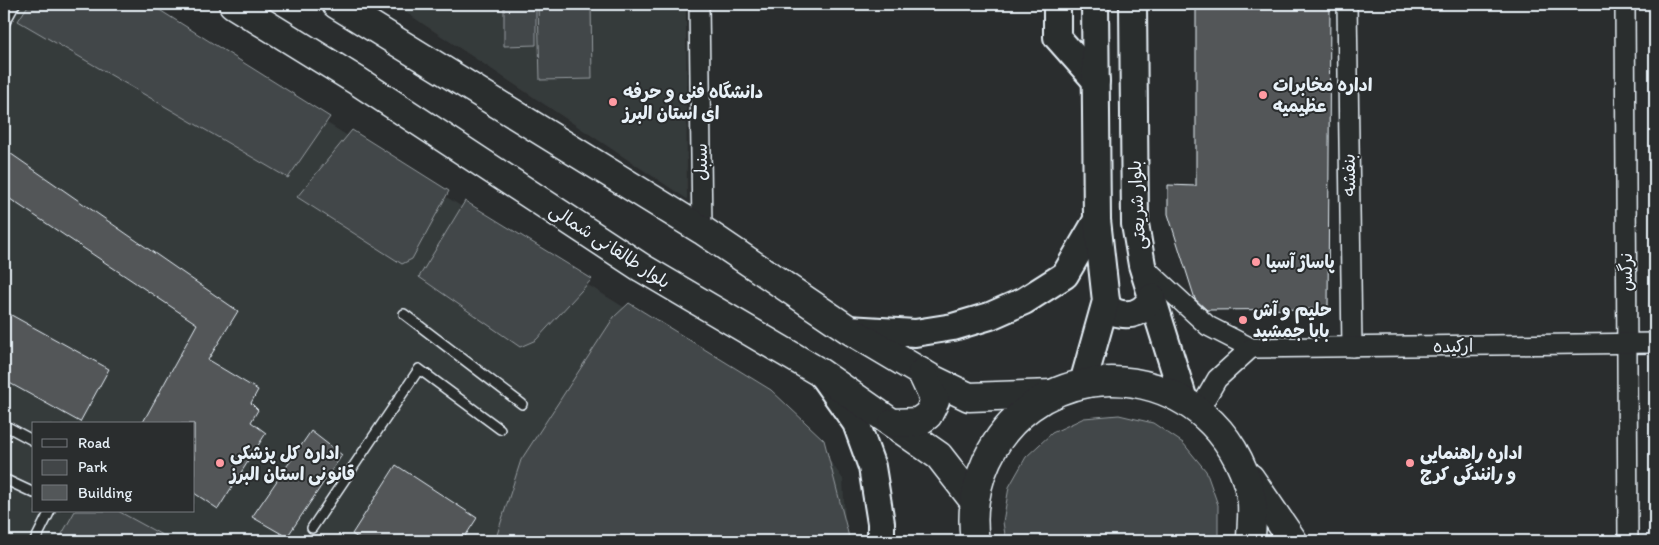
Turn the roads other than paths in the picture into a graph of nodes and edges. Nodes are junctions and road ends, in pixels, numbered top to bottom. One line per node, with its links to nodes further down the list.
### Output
1 (14, 4): 10 (lane)
2 (233, 4): 23 (main road, بلوار طالقانی شمالی)
3 (699, 4): 13 (street, سنبل)
4 (1057, 4): 11 (main road)
5 (1095, 4): 11 (main road)
6 (1133, 4): 14 (main road, بلوار شریعتی)
7 (1347, 4): 21 (street, بنفشه)
8 (1625, 4): 19 (street, نرگس)
9 (347, 7): 13 (main road)
10 (4, 24)
11 (1096, 81): 12 (main road)
12 (1098, 220): 16 (main road); 18 (main road)
13 (702, 230): 18 (main road)
14 (1142, 265): 15 (main road, بلوار شریعتی); 22 (street, ارکیده)
15 (1152, 297): 16 (main road); 28 (main road, بلوار شریعتی)
16 (1106, 301): 25 (main road)
17 (404, 314): 27 (lane)
18 (848, 329): 24 (main road)
19 (1627, 344): 20 (street, ارکیده); 21 (street, ارکیده); 44 (street, نرگس)
20 (1655, 344)
21 (1352, 347): 22 (street, ارکیده)
22 (1251, 348): 28 (street)
23 (819, 372): 29 (main road, بلوار طالقانی شمالی); 41 (main road)
24 (922, 373): 26 (main road); 29 (main road)
25 (1083, 383): 26 (main road); 28 (main road)
26 (1054, 394): 36 (main road)
27 (522, 404)
28 (1191, 405): 33 (main road)
29 (893, 423): 36 (main road, بلوار طالقانی شمالی)
30 (4, 425): 32 (lane)
31 (500, 429): 38 (lane)
32 (32, 440)
33 (1242, 466): 42 (main road); 43 (main road)
34 (4, 479): 35 (lane)
35 (32, 493)
36 (974, 501): 39 (main road)
37 (50, 512): 40 (lane)
38 (312, 528)
39 (971, 537)
40 (35, 541)
41 (882, 541)
42 (1251, 541)
43 (1293, 541)
44 (1628, 541)

